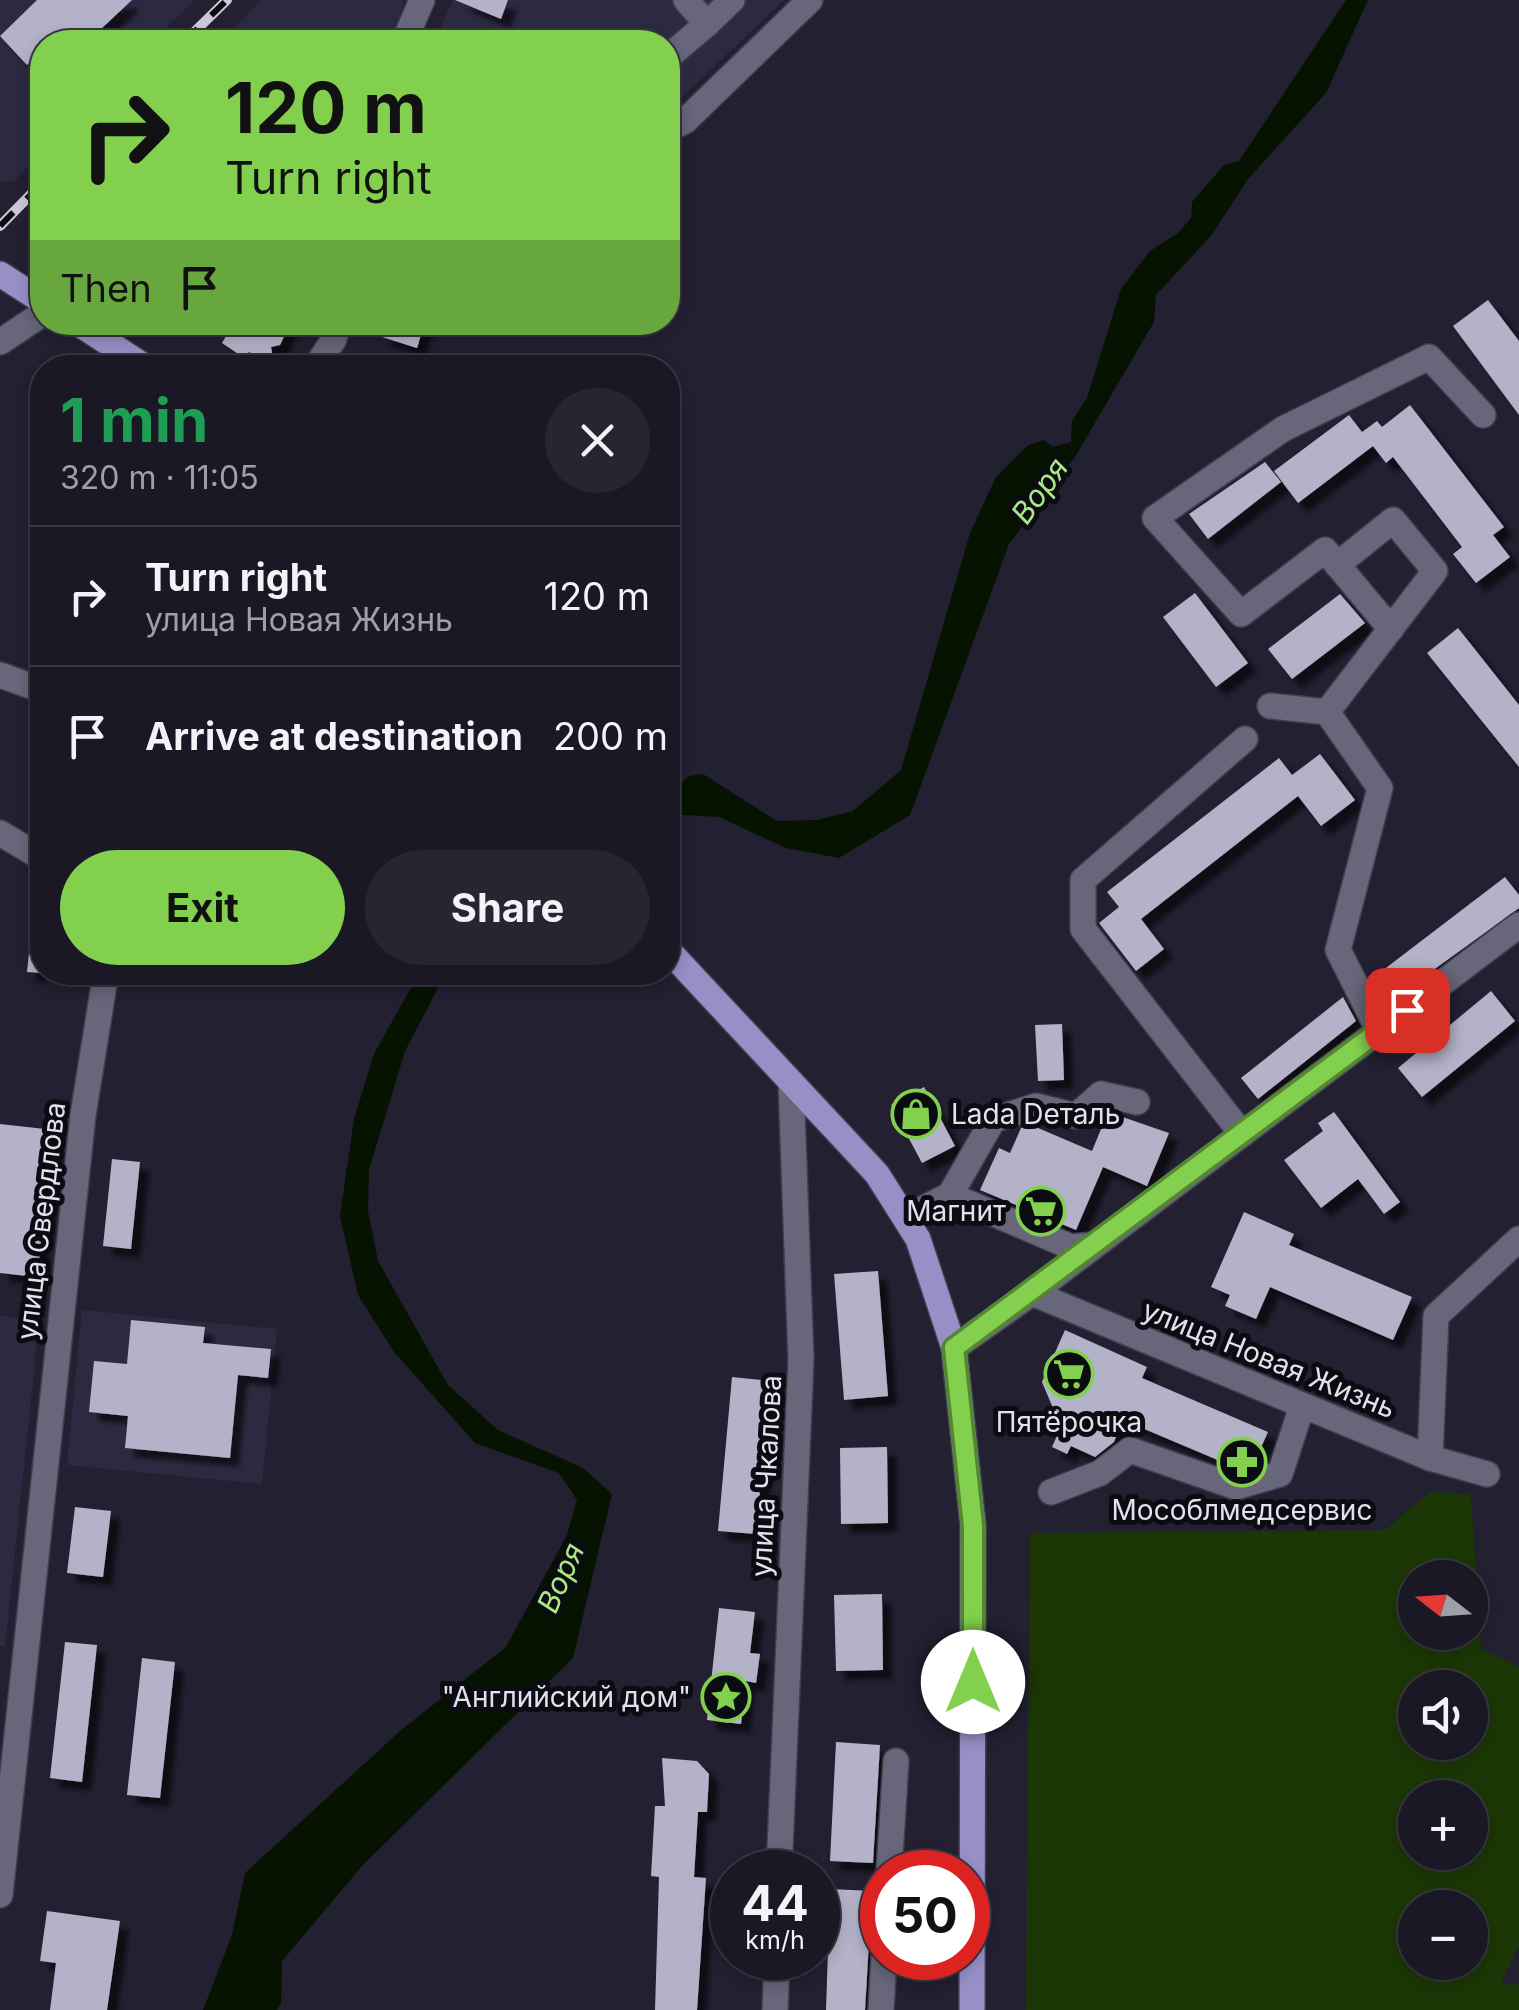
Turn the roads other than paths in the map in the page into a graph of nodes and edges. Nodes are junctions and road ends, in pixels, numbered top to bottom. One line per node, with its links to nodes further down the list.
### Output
1 (422, 0): 6 (street)
2 (686, 0): 5 (street)
3 (732, 0): 5 (street)
4 (810, 0): 8 (street)
5 (706, 24): 7 (street)
6 (409, 30)
7 (680, 51)
8 (680, 123)
9 (0, 274): 10 (main road)
10 (30, 293)
11 (30, 322): 13 (street)
12 (96, 335): 14 (main road)
13 (0, 342)
14 (127, 355)
15 (1483, 415): 16 (street)
16 (1337, 565): 17 (street); 17 (street)
17 (1390, 630): 21 (street)
18 (0, 675): 19 (street)
19 (30, 686)
20 (1270, 706): 21 (street)
21 (1326, 712): 28 (street)
22 (1245, 740): 31 (street)
23 (0, 833): 24 (street)
24 (30, 851)
25 (1519, 925): 28 (street)
26 (680, 963): 29 (main road)
27 (104, 985): 45 (street, улица Свердлова)
28 (1379, 1031): 31 (street)
29 (791, 1082): 33 (main road); 43 (street, улица Чкалова)
30 (1137, 1102): 32 (street)
31 (1242, 1134): 35 (street)
32 (950, 1195): 33 (street); 35 (street)
33 (905, 1218): 37 (main road)
34 (1519, 1239): 39 (street)
35 (1095, 1245): 36 (street)
36 (1032, 1293): 37 (street); 38 (street, улица Новая Жизнь)
37 (954, 1348): 50 (main road)
38 (1302, 1406): 39 (street, улица Новая Жизнь); 41 (street)
39 (1430, 1458): 40 (street, улица Новая Жизнь)
40 (1486, 1474)
41 (1051, 1492)
42 (896, 1762): 44 (street)
43 (780, 1850)
44 (890, 1850)
45 (0, 1895)
46 (777, 1980): 48 (street)
47 (883, 1980): 49 (street)
48 (776, 2010)
49 (881, 2010)
50 (972, 2010)

